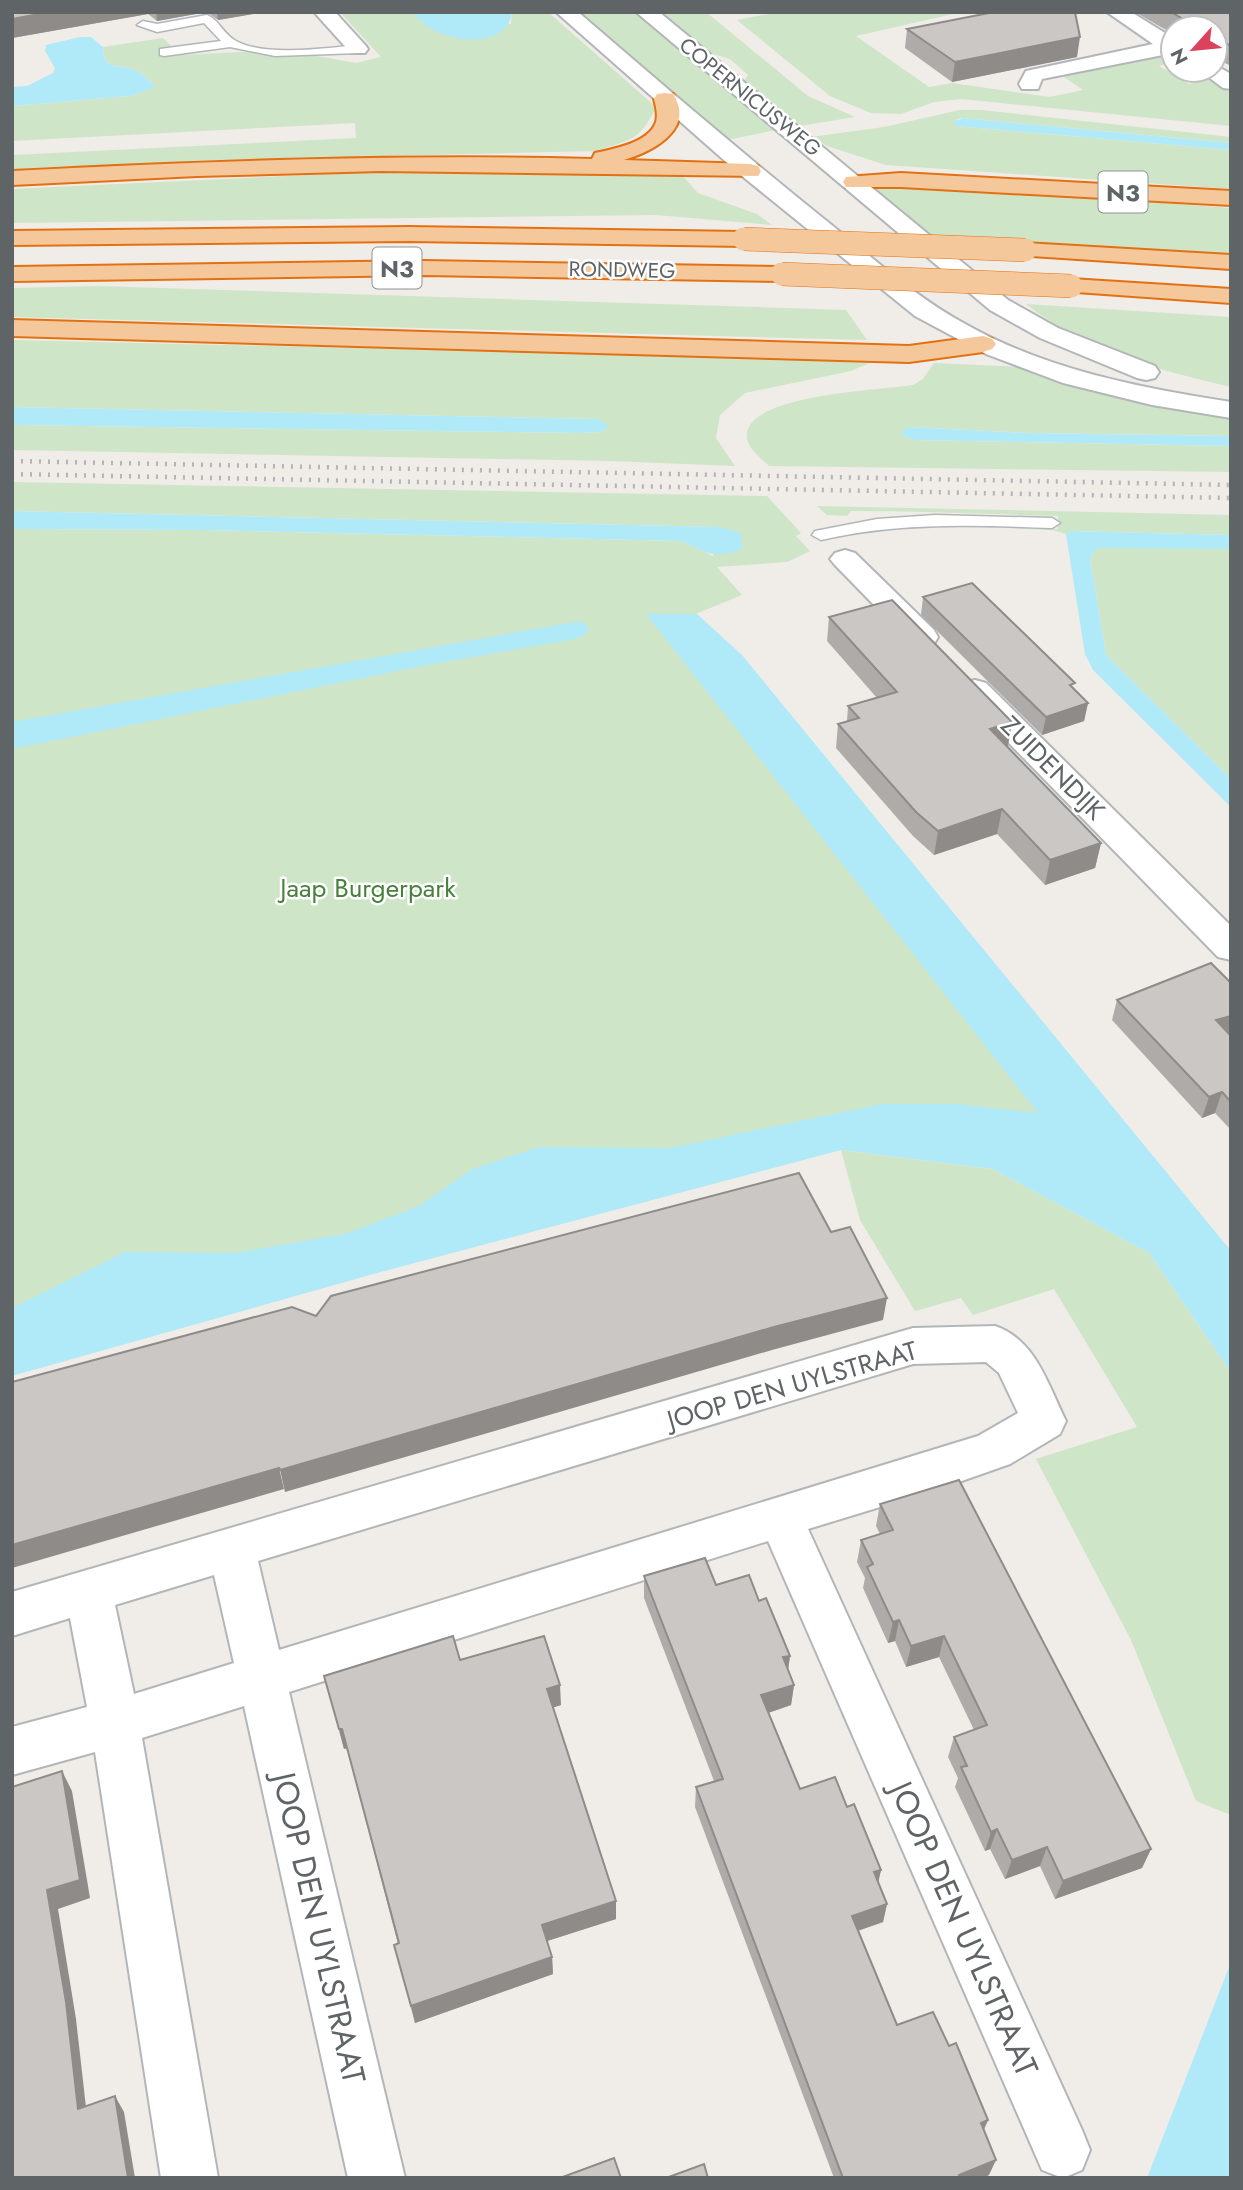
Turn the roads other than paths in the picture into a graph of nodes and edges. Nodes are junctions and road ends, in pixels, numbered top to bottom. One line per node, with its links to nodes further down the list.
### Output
1 (324, 12): 8 (street)
2 (566, 12): 12 (street)
3 (646, 12): 17 (street, COPERNICUSWEG)
4 (1117, 12): 6 (street)
5 (143, 25): 7 (lane)
6 (1159, 39)
7 (231, 43): 8 (lane); 10 (lane)
8 (358, 49)
9 (1159, 50): 11 (street)
10 (164, 52)
11 (1030, 84)
12 (665, 99): 13 (highway); 14 (street)
13 (576, 163): 14 (highway); 16 (highway)
14 (750, 170): 15 (street, COPERNICUSWEG); 19 (street)
15 (794, 177)
16 (12, 178)
17 (835, 192): 18 (highway, N3); 19 (street); 24 (street, COPERNICUSWEG)
18 (1231, 198)
19 (826, 230): 26 (street)
20 (12, 238): 21 (highway, RONDWEG / N3, bridge)
21 (1231, 262)
22 (12, 274): 23 (highway, RONDWEG / N3, bridge)
23 (1231, 296)
24 (999, 305): 26 (street); 27 (street, COPERNICUSWEG)
25 (12, 328): 26 (highway)
26 (984, 344): 28 (street)
27 (1231, 393)
28 (1231, 410)
29 (1052, 523): 30 (lane)
30 (821, 535)
31 (845, 559): 32 (street, ZUIDENDIJK)
32 (1231, 948)
33 (780, 1517): 34 (street, JOOP DEN UYLSTRAAT); 37 (street, JOOP DEN UYLSTRAAT); 40 (street, JOOP DEN UYLSTRAAT)
34 (232, 1550): 35 (street, JOOP DEN UYLSTRAAT); 37 (street, JOOP DEN UYLSTRAAT)
35 (89, 1591): 36 (street, JOOP DEN UYLSTRAAT); 38 (street)
36 (12, 1614)
37 (261, 1678): 38 (street, JOOP DEN UYLSTRAAT); 42 (street, JOOP DEN UYLSTRAAT)
38 (115, 1723): 39 (street, JOOP DEN UYLSTRAAT); 41 (street)
39 (12, 1751)
40 (1062, 2150)
41 (190, 2178)
42 (377, 2178)

